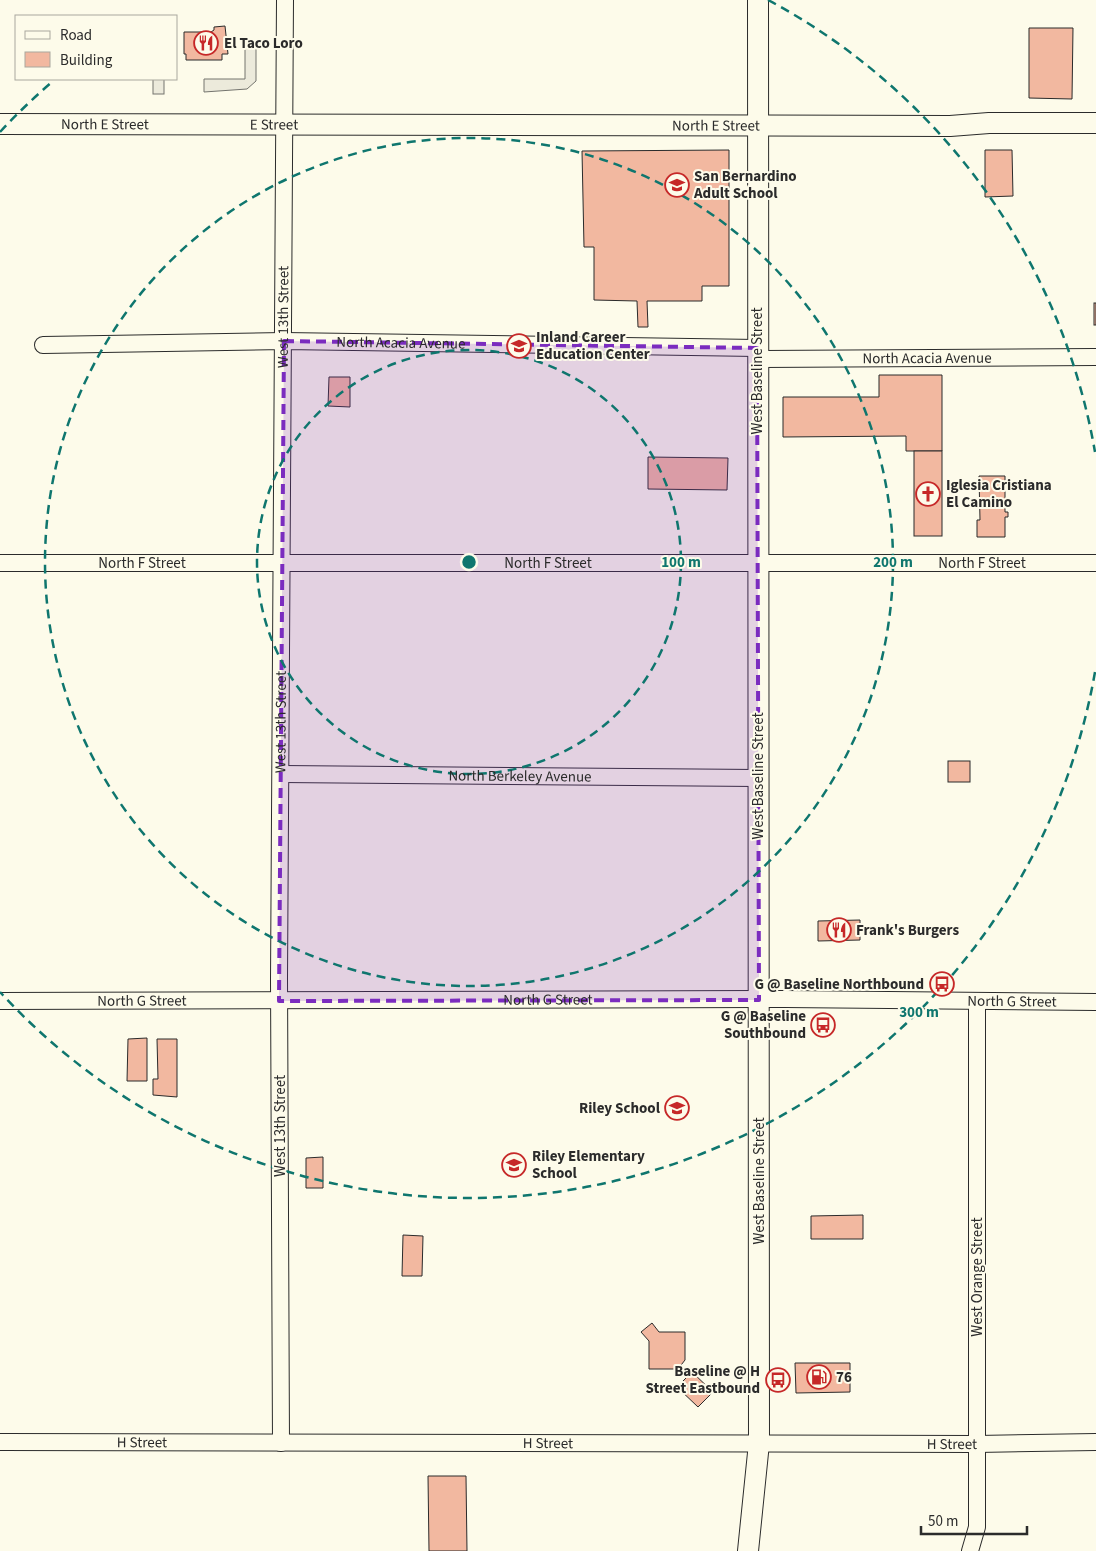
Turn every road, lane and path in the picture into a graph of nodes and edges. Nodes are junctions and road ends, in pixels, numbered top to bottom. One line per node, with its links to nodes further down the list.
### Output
1 (285, 0): 6 (street, West 13th Street)
2 (758, 0): 8 (main road, West Baseline Street)
3 (1096, 123): 8 (main road, North E Street)
4 (0, 124): 5 (main road, North E Street)
5 (211, 124): 6 (main road, E Street)
6 (285, 124): 7 (main road, E Street); 9 (street, West 13th Street)
7 (337, 124): 8 (main road, North E Street)
8 (758, 125): 11 (main road, West Baseline Street)
9 (284, 341): 10 (street, North Acacia Avenue); 11 (street, North Acacia Avenue); 15 (street, West 13th Street)
10 (43, 345)
11 (757, 354): 12 (street, North Acacia Avenue); 16 (main road, West Baseline Street)
12 (1096, 357)
13 (0, 563): 15 (street, North F Street)
14 (1096, 563): 16 (street, North F Street)
15 (282, 564): 16 (street, North F Street); 17 (street, West 13th Street)
16 (758, 564): 18 (main road, West Baseline Street)
17 (281, 774): 18 (street, North Berkeley Avenue); 21 (street, West 13th Street)
18 (758, 778): 19 (main road, West Baseline Street)
19 (758, 1000): 21 (street, North G Street); 22 (street, North G Street); 27 (main road, West Baseline Street)
20 (0, 1001): 21 (street, North G Street)
21 (280, 1001): 26 (street, West 13th Street)
22 (977, 1001): 23 (street, North G Street); 28 (street, West Orange Street)
23 (1096, 1002)
24 (0, 1442): 26 (street, H Street)
25 (1096, 1442): 28 (street, H Street)
26 (281, 1443): 27 (street, H Street)
27 (759, 1443): 28 (street, H Street); 29 (main road, West Baseline Street)
28 (978, 1444): 30 (street, West Orange Street)
29 (748, 1551)
30 (970, 1551)

